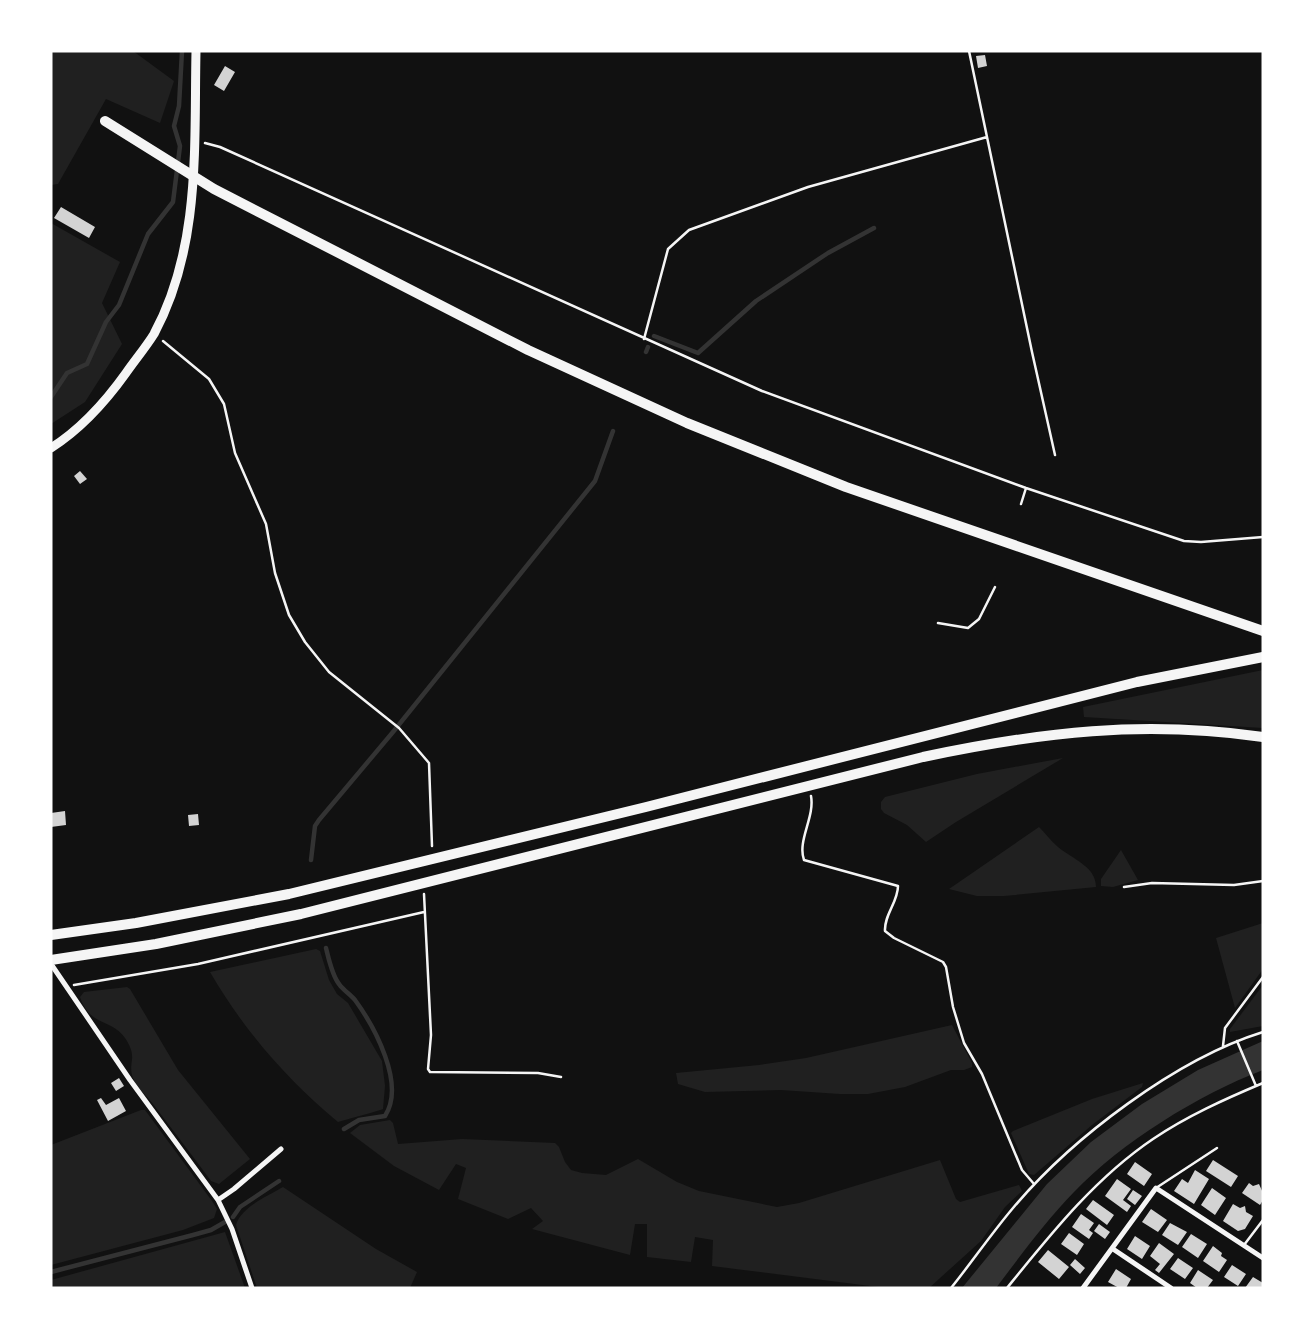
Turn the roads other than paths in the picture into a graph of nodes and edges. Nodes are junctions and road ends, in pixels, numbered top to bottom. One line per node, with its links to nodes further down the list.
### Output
1 (197, 51): 3 (main road)
2 (105, 121): 4 (highway)
3 (51, 448)
4 (1263, 631)
5 (1263, 657): 7 (highway)
6 (1263, 737): 8 (highway)
7 (51, 935)
8 (51, 962): 12 (street)
9 (1217, 1148): 11 (lane)
10 (281, 1149): 12 (street)
11 (1156, 1188): 14 (street); 15 (street)
12 (218, 1200): 17 (street)
13 (1263, 1220): 14 (lane)
14 (1244, 1245): 16 (street)
15 (1113, 1250): 18 (street); 19 (street)
16 (1263, 1258)
17 (252, 1288)
18 (1083, 1288)
19 (1171, 1288)

